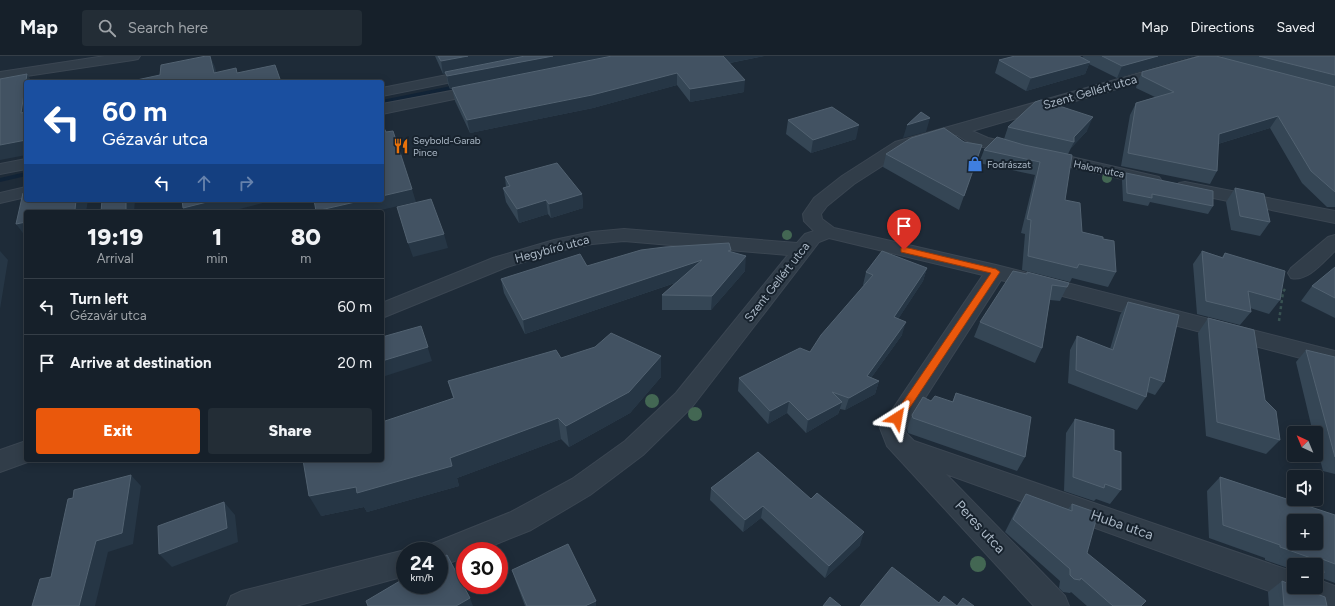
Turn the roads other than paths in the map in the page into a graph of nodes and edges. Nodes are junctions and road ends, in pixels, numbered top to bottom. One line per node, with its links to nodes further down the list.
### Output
1 (133, 56): 4 (street)
2 (1213, 61): 8 (street, Szent Gellért utca)
3 (492, 70): 6 (street)
4 (0, 76)
5 (500, 86): 7 (street)
6 (384, 92)
7 (384, 109)
8 (960, 130): 13 (street, Halom utca); 14 (street, Szent Gellért utca)
9 (24, 164): 10 (street)
10 (0, 169)
11 (24, 192): 12 (street)
12 (0, 198)
13 (1335, 217)
14 (828, 232): 16 (street, Szent Gellért utca); 17 (street)
15 (1335, 241): 18 (street)
16 (803, 250): 19 (street, Hegybíró utca); 24 (street, Szent Gellért utca)
17 (996, 272): 20 (street); 21 (street, Peres utca)
18 (1298, 273)
19 (384, 310)
20 (1335, 359)
21 (906, 449): 26 (street, Huba utca); 30 (street, Peres utca)
22 (24, 453): 23 (street)
23 (0, 461)
24 (448, 550)
25 (396, 565): 29 (street)
26 (1287, 584)
27 (1317, 594): 28 (street)
28 (1335, 600)
29 (242, 606)
30 (1054, 606)

